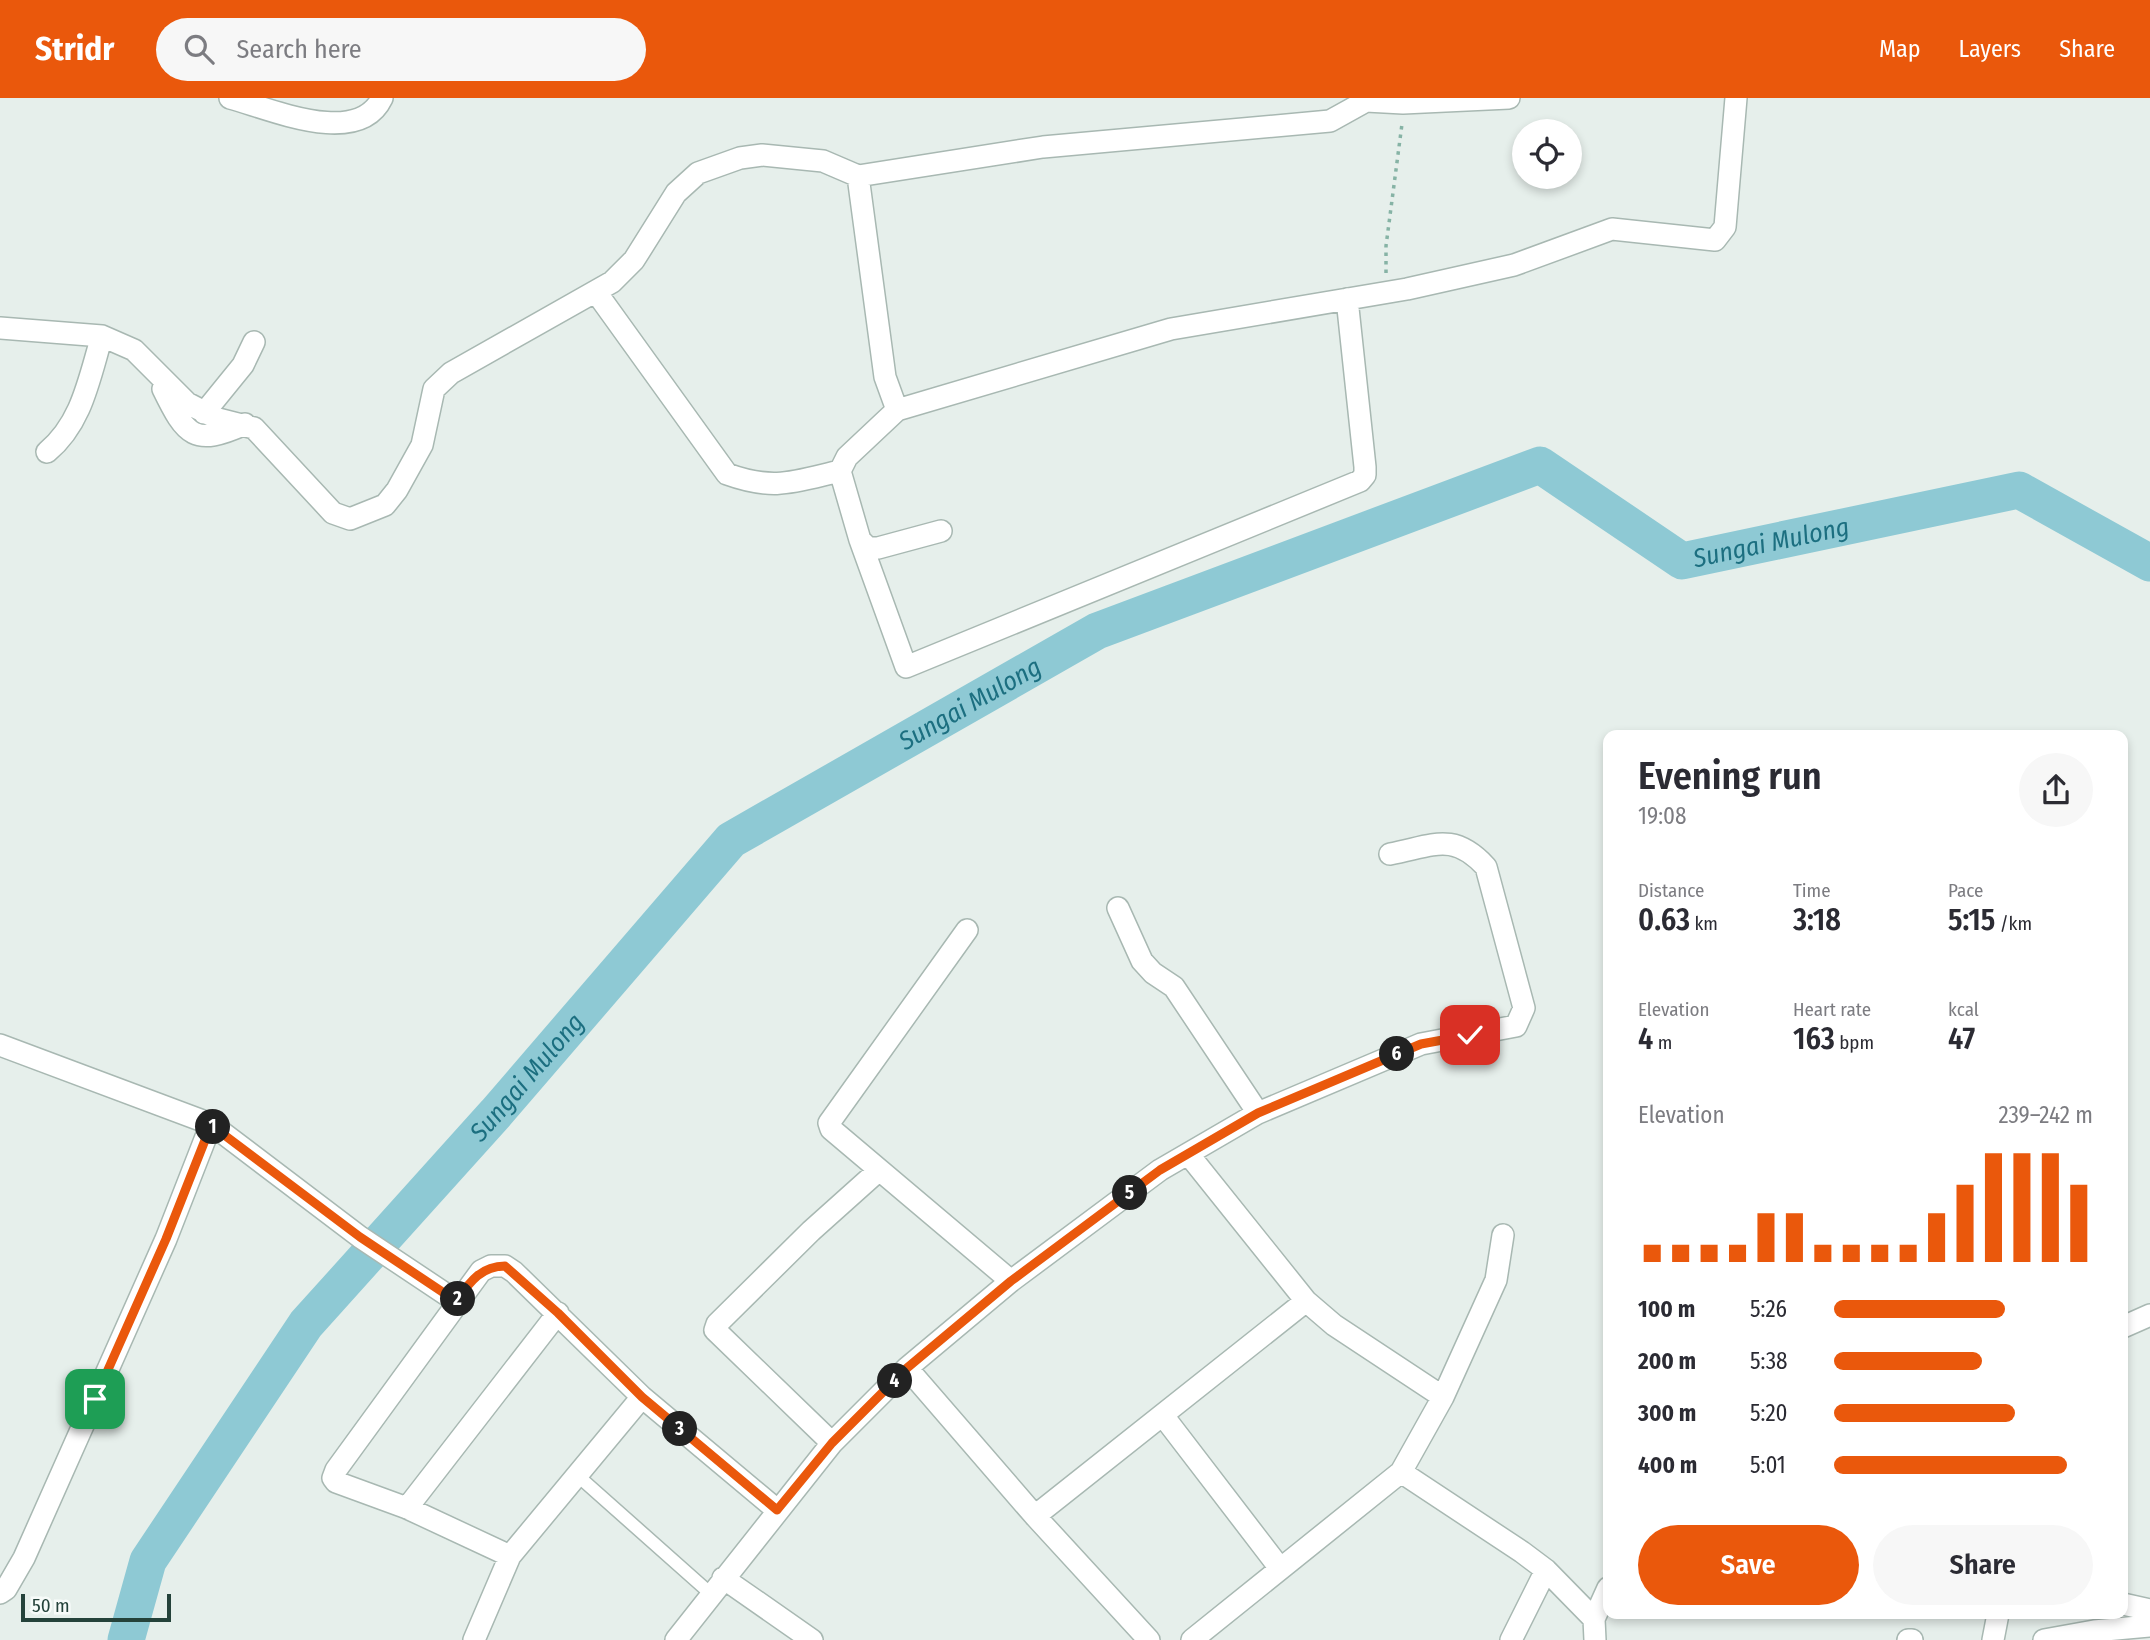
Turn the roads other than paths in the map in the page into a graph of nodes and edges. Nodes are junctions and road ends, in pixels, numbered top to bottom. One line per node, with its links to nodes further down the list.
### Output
1 (230, 98): 2 (street)
2 (382, 98)
3 (1509, 98): 5 (street)
4 (1736, 98): 7 (street)
5 (858, 176): 6 (street); 12 (street)
6 (596, 292): 14 (street); 16 (street)
7 (1347, 299): 12 (street); 18 (street)
8 (0, 328): 9 (street)
9 (102, 337): 11 (street); 15 (street)
10 (254, 342): 13 (street)
11 (160, 377): 13 (street); 14 (street)
12 (897, 410): 16 (street)
13 (204, 413): 14 (street)
14 (245, 424)
15 (47, 452)
16 (840, 471): 18 (street)
17 (941, 531): 18 (street)
18 (860, 540)
19 (1390, 854): 23 (street)
20 (1118, 908): 23 (street)
21 (967, 930): 26 (street)
22 (0, 1045): 24 (street)
23 (1258, 1113): 25 (street)
24 (211, 1125): 29 (street); 48 (street)
25 (1189, 1155): 28 (street); 30 (street)
26 (878, 1171): 28 (street); 38 (street)
27 (1503, 1235): 36 (street)
28 (1011, 1281): 34 (street)
29 (456, 1301): 31 (street); 41 (street)
30 (1306, 1301): 36 (street); 37 (street)
31 (558, 1313): 35 (street); 41 (street)
32 (2150, 1315): 33 (street)
33 (2128, 1324)
34 (907, 1368): 38 (street); 43 (street)
35 (642, 1397): 40 (street); 42 (street)
36 (1443, 1397): 39 (street)
37 (1164, 1417): 43 (street); 45 (street)
38 (832, 1443): 42 (street)
39 (1401, 1472): 45 (street); 46 (street)
40 (577, 1475): 44 (street); 47 (lane)
41 (407, 1508): 44 (street)
42 (777, 1510): 47 (street)
43 (1035, 1516): 58 (street)
44 (510, 1556): 55 (street)
45 (1279, 1567): 59 (street)
46 (1546, 1570): 54 (street); 60 (street)
47 (717, 1586): 56 (street); 57 (street)
48 (0, 1593)
49 (1603, 1603): 54 (street)
50 (2128, 1605): 51 (street)
51 (2150, 1610)
52 (1997, 1619): 61 (street)
53 (2150, 1626): 62 (street)
54 (1594, 1629)
55 (474, 1640)
56 (676, 1640)
57 (812, 1640)
58 (1149, 1640)
59 (1192, 1640)
60 (1511, 1640)
61 (1993, 1640)
62 (2044, 1640)

